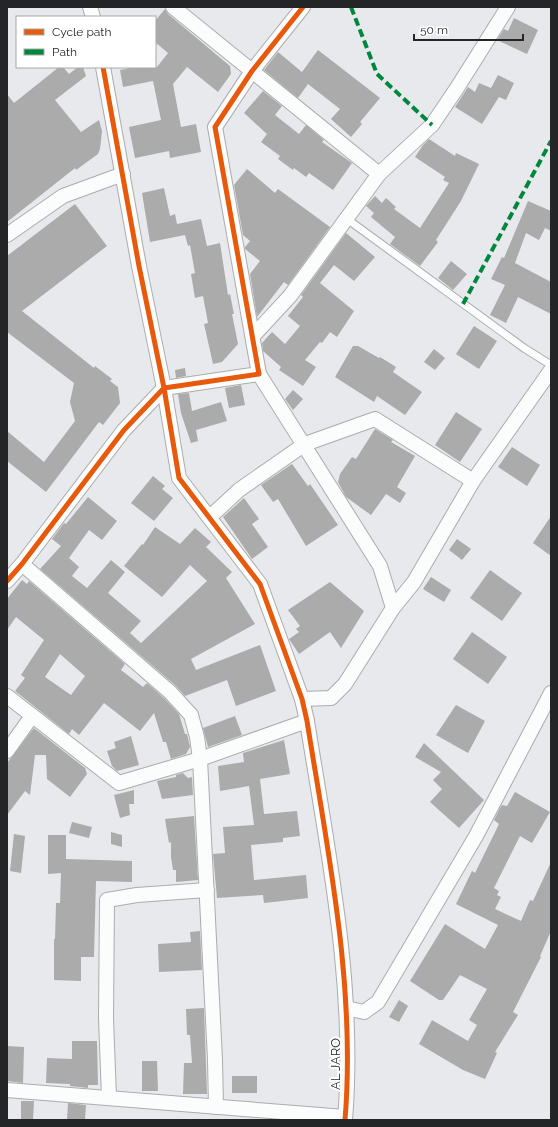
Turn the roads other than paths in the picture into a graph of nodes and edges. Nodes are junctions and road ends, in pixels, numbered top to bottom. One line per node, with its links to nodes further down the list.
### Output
1 (173, 7): 5 (street)
2 (303, 7): 5 (street)
3 (508, 7): 7 (street)
4 (103, 68): 6 (street, AL JARO)
5 (252, 71): 7 (street); 10 (street)
6 (123, 174): 9 (street); 14 (street, AL JARO)
7 (379, 174): 8 (street)
8 (347, 219): 10 (street); 11 (lane)
9 (7, 235)
10 (253, 336): 13 (street)
11 (551, 365)
12 (551, 370): 16 (street)
13 (259, 374): 14 (street); 15 (street)
14 (164, 388): 17 (street, AL JARO); 18 (street)
15 (305, 444): 16 (street); 17 (street); 20 (street)
16 (473, 481): 20 (street)
17 (210, 518): 23 (street, AL JARO)
18 (22, 564): 19 (street); 27 (street)
19 (7, 581)
20 (393, 608): 23 (street)
21 (551, 693): 29 (street)
22 (7, 696): 24 (street)
23 (302, 700): 25 (street, AL JARO)
24 (32, 716): 26 (street); 27 (street)
25 (308, 721): 27 (street); 29 (street, AL JARO)
26 (7, 751)
27 (200, 759): 28 (street)
28 (207, 890): 31 (street); 32 (street)
29 (346, 1008): 33 (street, AL JARO)
30 (7, 1090): 31 (street)
31 (109, 1098): 32 (street)
32 (216, 1107): 33 (street)
33 (345, 1118)

